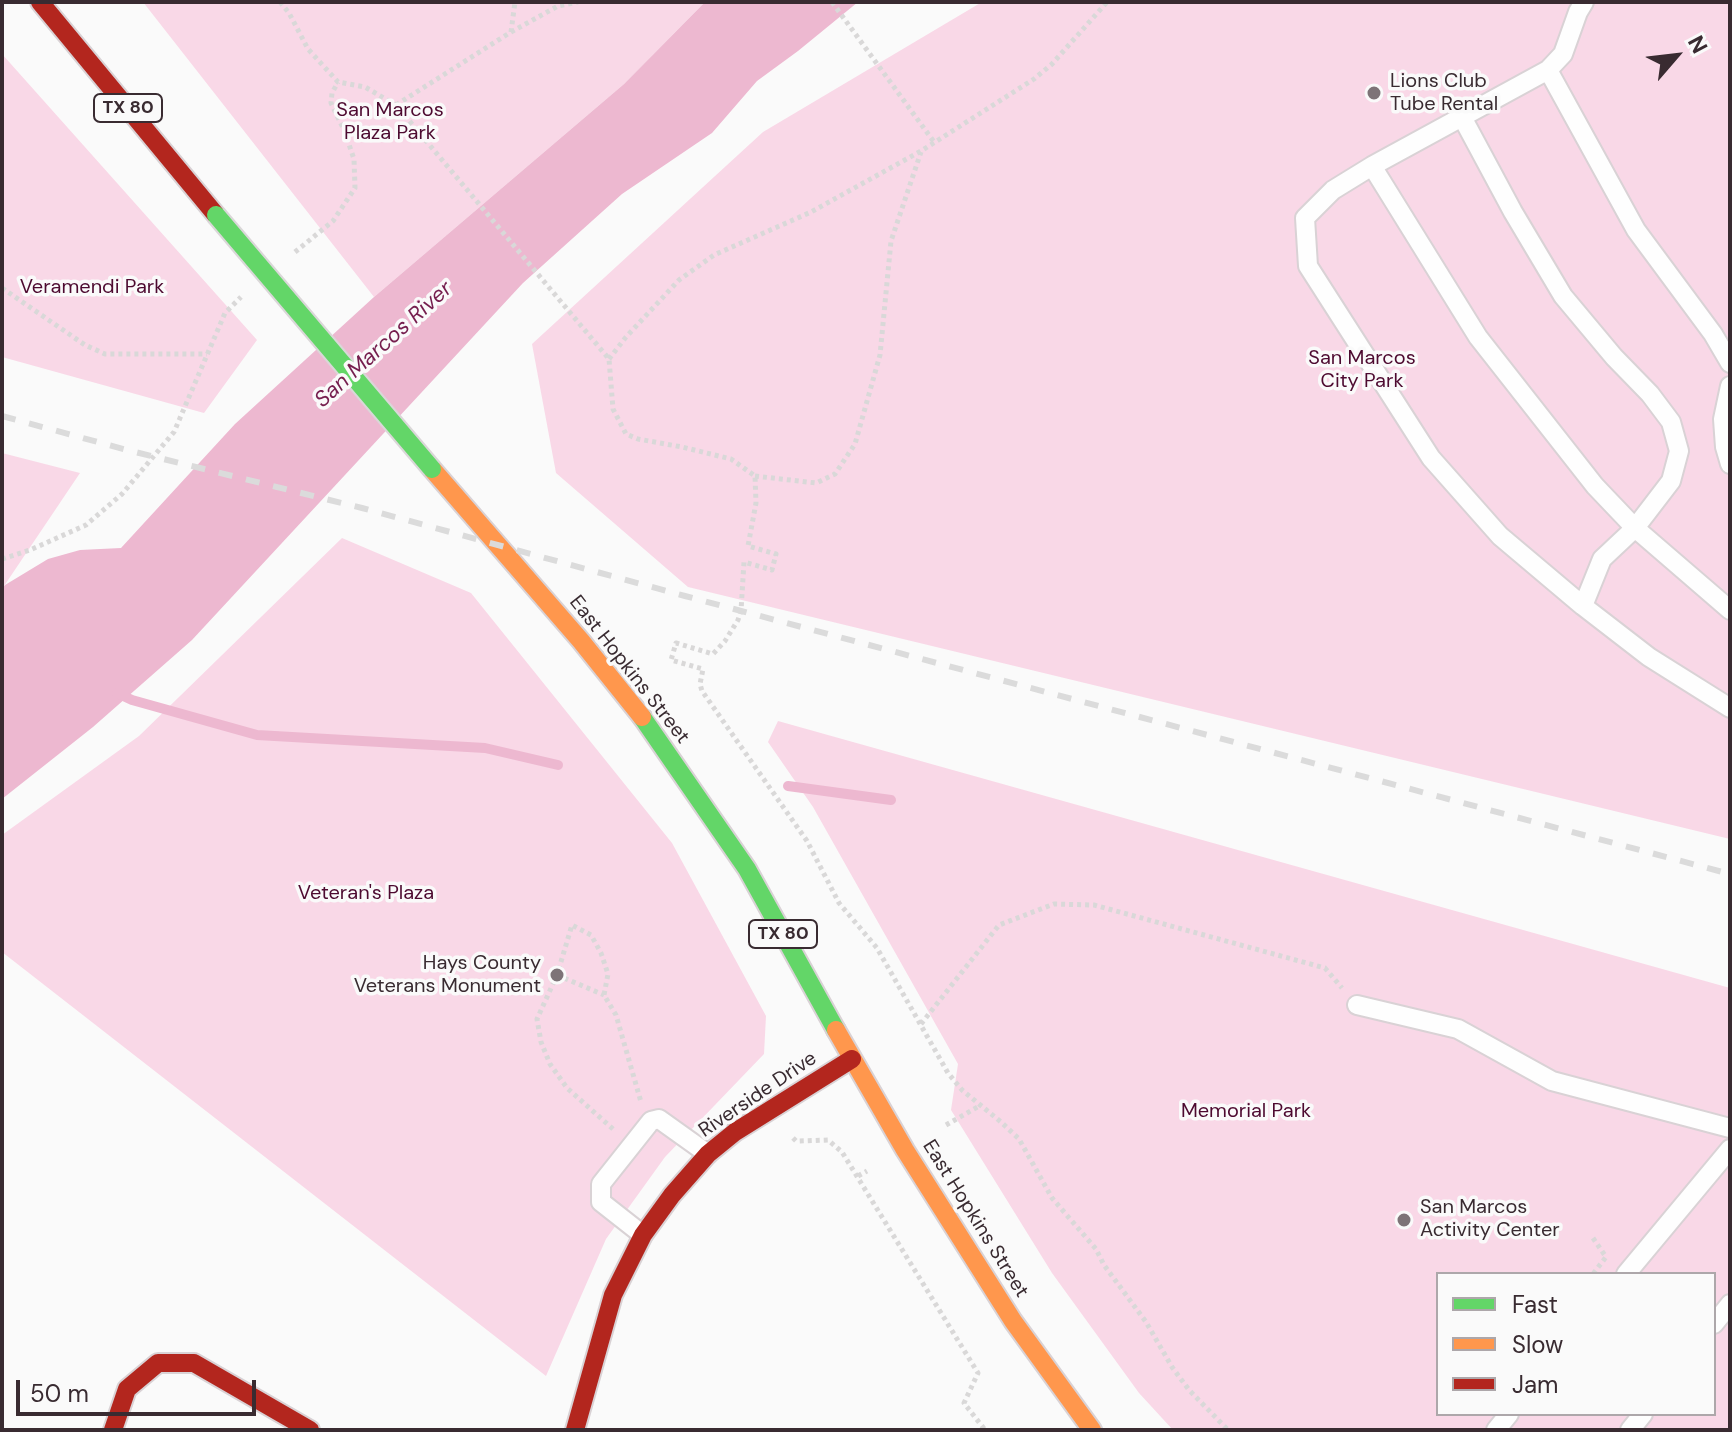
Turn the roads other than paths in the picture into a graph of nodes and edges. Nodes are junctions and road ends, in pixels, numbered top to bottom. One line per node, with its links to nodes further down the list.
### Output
1 (40, 2): 14 (main road, East Hopkins Street / TX 80, bridge)
2 (1584, 2): 3 (lane)
3 (1548, 70): 4 (lane); 6 (lane)
4 (1462, 117): 5 (lane); 9 (lane)
5 (1372, 166): 9 (lane); 10 (lane)
6 (1730, 363)
7 (1730, 386): 8 (lane)
8 (1730, 464)
9 (1635, 528): 10 (lane); 11 (lane)
10 (1583, 606): 12 (lane)
11 (1730, 610)
12 (1730, 708)
13 (1357, 1005): 15 (lane)
14 (852, 1059): 17 (main road, Riverside Drive); 25 (main road, East Hopkins Street / TX 80)
15 (1730, 1128)
16 (1730, 1149): 19 (lane)
17 (708, 1154): 18 (main road, Riverside Drive); 18 (lane)
18 (643, 1235): 24 (main road, Riverside Drive)
19 (1628, 1272)
20 (1730, 1304): 21 (lane)
21 (1716, 1322)
22 (113, 1430): 23 (main road)
23 (310, 1430)
24 (575, 1430)
25 (1092, 1430)

